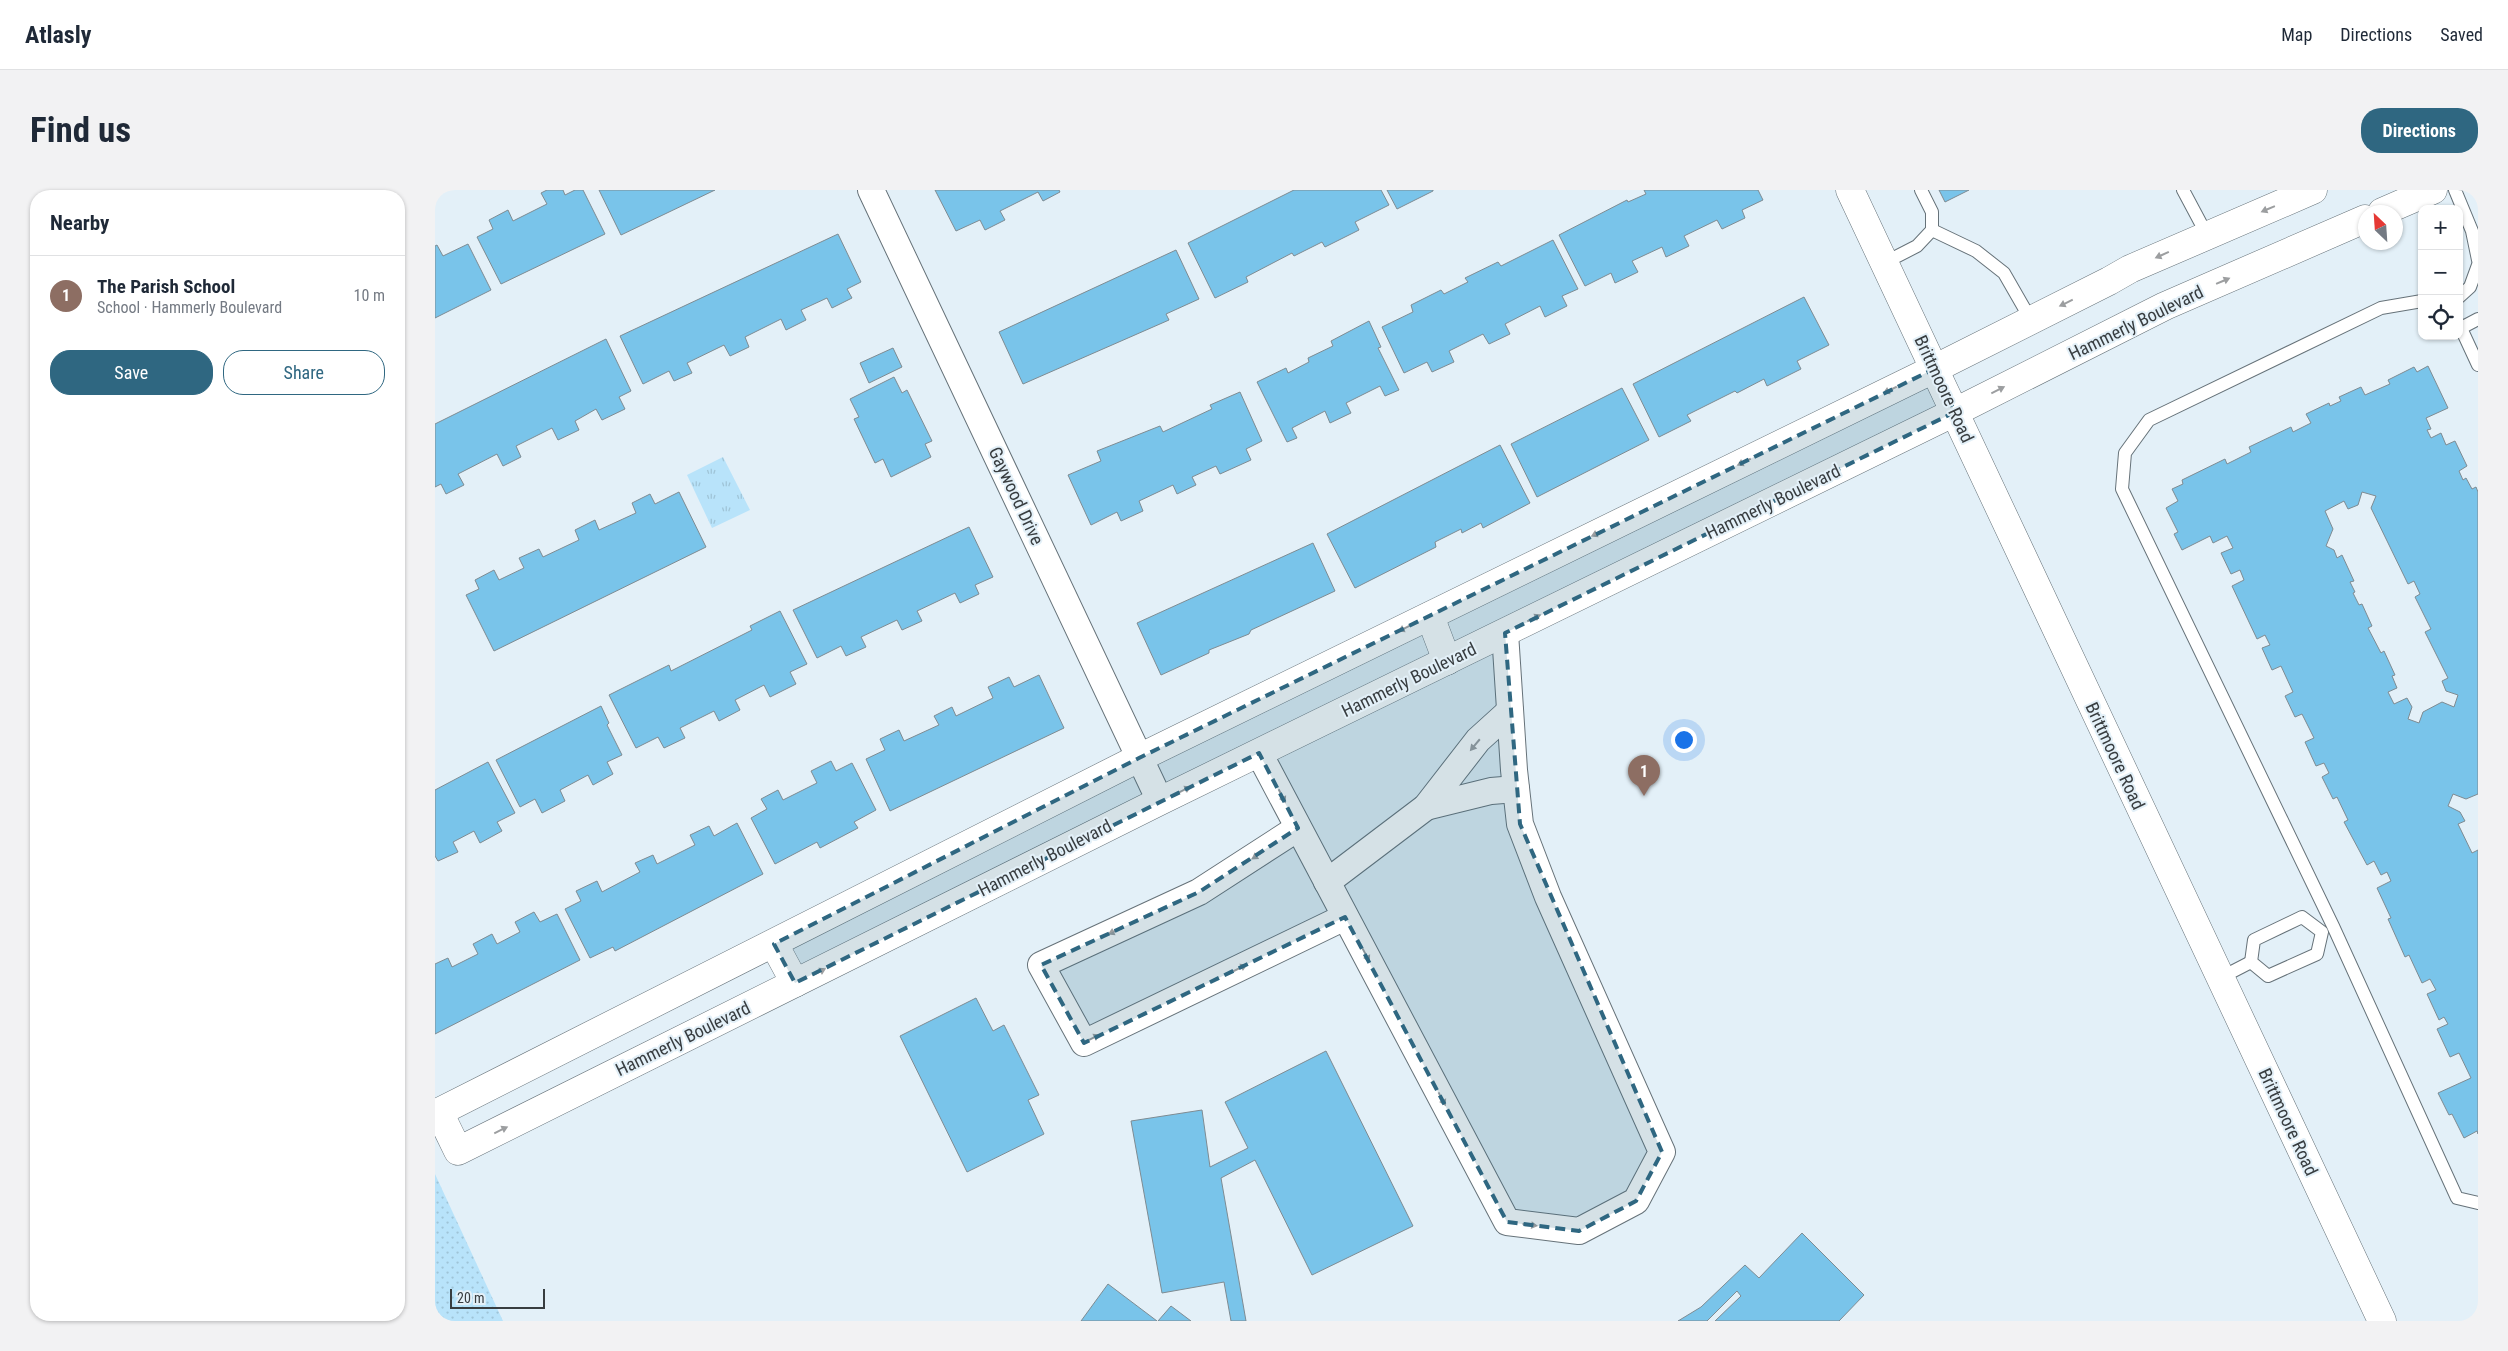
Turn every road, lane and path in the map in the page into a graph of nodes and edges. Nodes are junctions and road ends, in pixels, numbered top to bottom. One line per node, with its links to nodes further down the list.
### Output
1 (871, 190): 29 (street, Gaywood Drive)
2 (1850, 190): 13 (street, Brittmoore Road)
3 (1921, 190): 10 (lane)
4 (2183, 190): 11 (lane)
5 (2313, 190): 11 (street, one-way to 11)
6 (2433, 190): 8 (street)
7 (2455, 190): 12 (lane)
8 (2398, 205)
9 (2358, 222): 23 (street, Hammerly Boulevard, one-way to 9)
10 (1932, 230): 13 (lane); 18 (lane)
11 (2207, 235): 18 (street, one-way to 18)
12 (2478, 260)
13 (1884, 263): 22 (street, Brittmoore Road)
14 (2478, 265): 15 (lane)
15 (2461, 295)
16 (2418, 302): 36 (lane)
17 (2478, 319): 19 (lane)
18 (2031, 320): 22 (street)
19 (2463, 325)
20 (2463, 332): 21 (lane)
21 (2478, 364)
22 (1934, 368): 23 (street, Brittmoore Road); 24 (street, one-way to 24)
23 (1955, 412): 25 (street, Hammerly Boulevard, one-way to 23); 39 (street, Brittmoore Road)
24 (1430, 616): 26 (street); 29 (street, one-way to 29)
25 (1505, 633): 26 (street, Hammerly Boulevard); 27 (street)
26 (1447, 661): 28 (street, Hammerly Boulevard)
27 (1510, 711): 30 (street); 32 (street, one-way to 32)
28 (1259, 753): 31 (street, Hammerly Boulevard, one-way to 28); 33 (street, one-way to 33)
29 (1139, 758): 31 (street, Gaywood Drive); 37 (street)
30 (1516, 788): 32 (street); 35 (street, one-way to 30)
31 (1160, 801): 40 (street, Hammerly Boulevard, one-way to 31)
32 (1426, 807): 34 (street)
33 (1298, 828): 34 (street); 35 (street, one-way to 35)
34 (1327, 882): 35 (street)
35 (1345, 917)
36 (2327, 929): 38 (lane); 38 (lane); 41 (lane)
37 (774, 944): 40 (street); 40 (street, Hammerly Boulevard, one-way to 40)
38 (2251, 962): 39 (lane)
39 (2220, 978): 42 (street, Brittmoore Road)
40 (795, 983)
41 (2478, 1203)
42 (2382, 1321)

